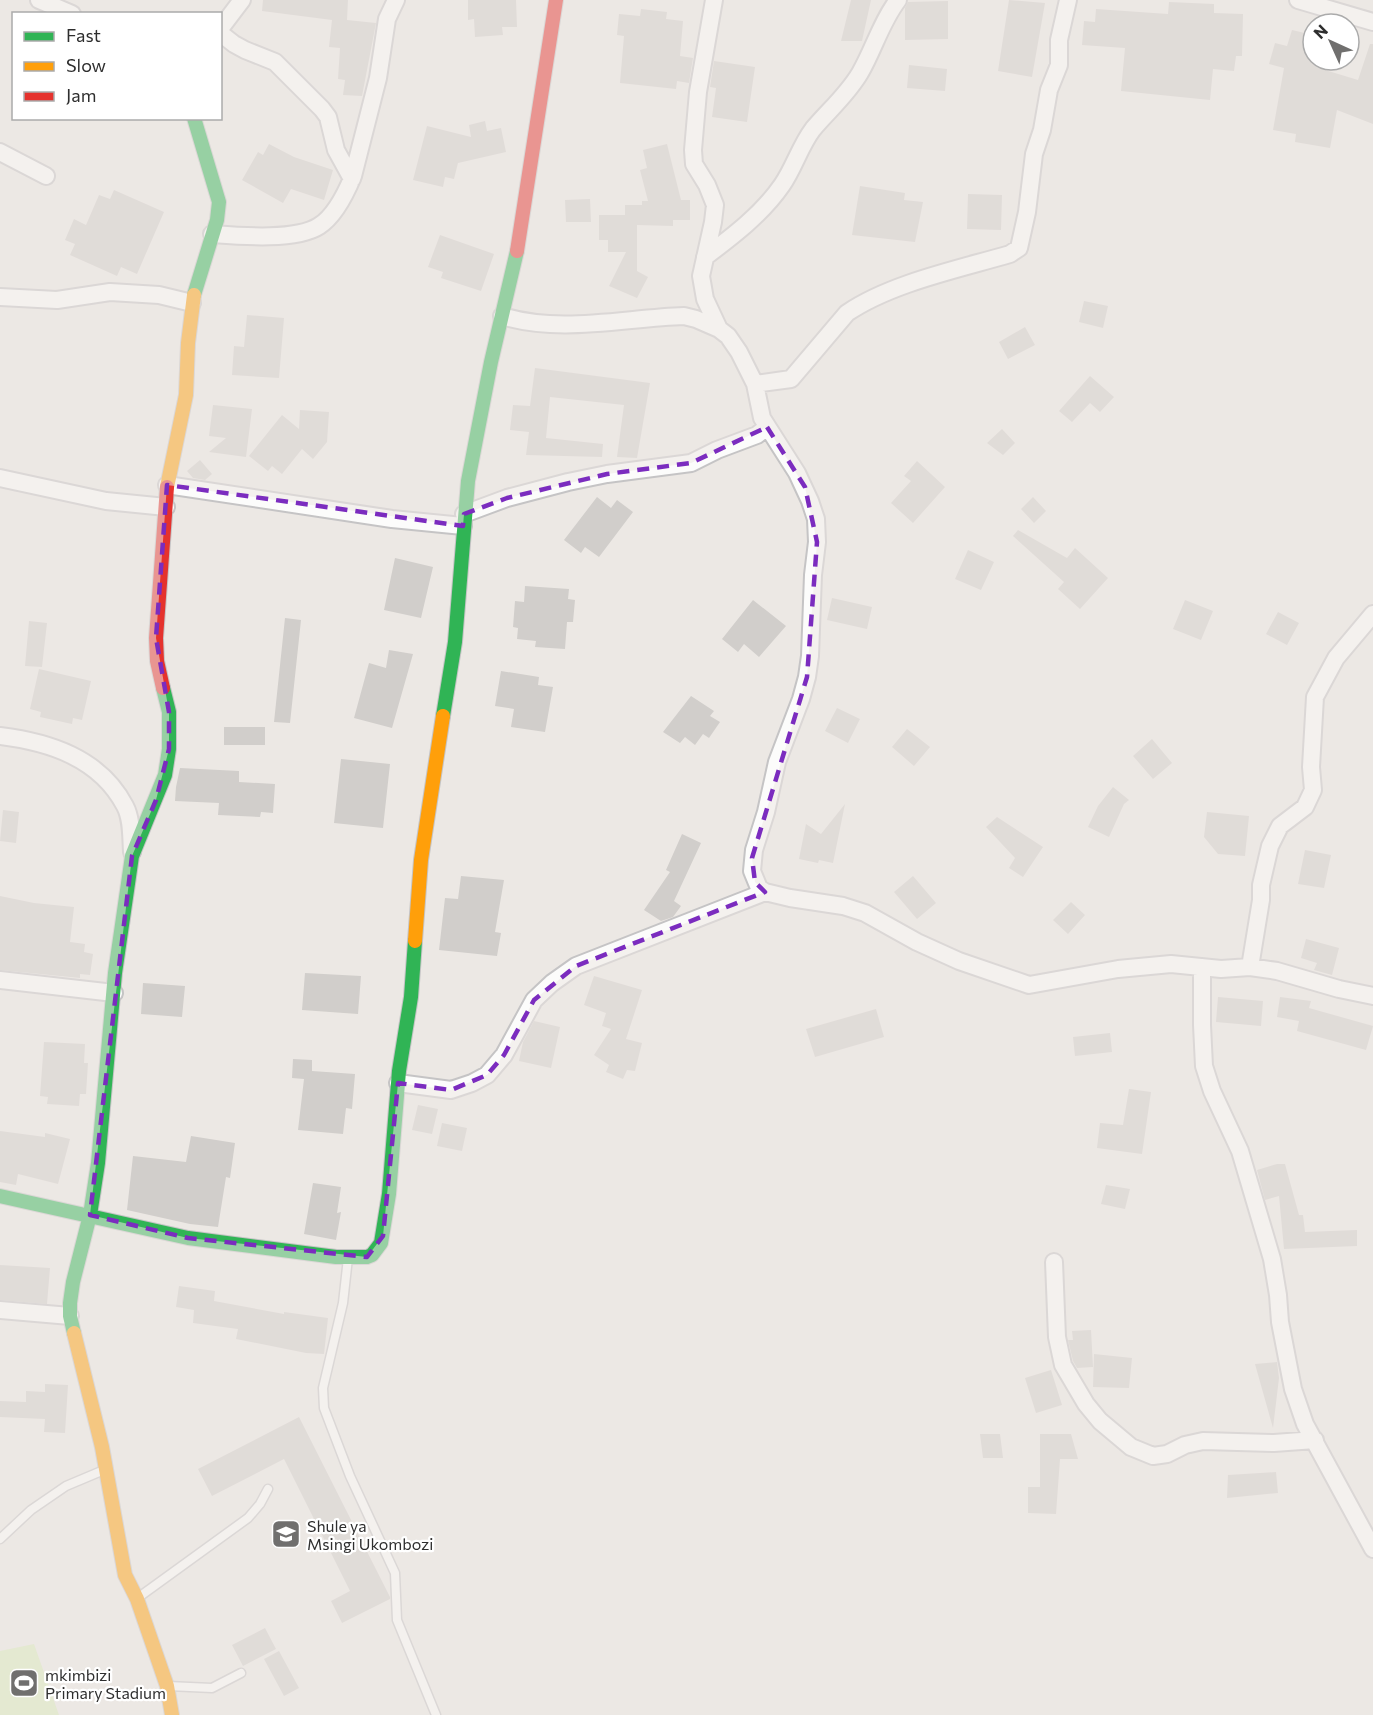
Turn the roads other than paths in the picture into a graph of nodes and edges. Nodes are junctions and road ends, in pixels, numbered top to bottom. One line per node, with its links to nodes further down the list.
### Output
1 (39, 0): 9 (street)
2 (242, 0): 11 (street)
3 (396, 0): 16 (street)
4 (556, 0): 21 (street)
5 (714, 0): 18 (street)
6 (898, 0): 18 (street)
7 (1068, 0): 23 (street)
8 (1298, 0): 10 (street)
9 (67, 12)
10 (1373, 22)
11 (222, 28)
12 (222, 33): 16 (street)
13 (195, 120): 17 (street)
14 (0, 152): 15 (street)
15 (46, 176)
16 (352, 179): 17 (street)
17 (212, 234): 20 (street)
18 (705, 257): 22 (street)
19 (0, 297): 20 (street)
20 (192, 303): 26 (street)
21 (502, 316): 22 (street); 28 (street)
22 (718, 329): 23 (street)
23 (755, 384): 24 (street)
24 (767, 427): 28 (street); 32 (street)
25 (0, 478): 27 (street)
26 (167, 485): 27 (street); 28 (street)
27 (166, 507): 31 (street)
28 (464, 520): 38 (street)
29 (1373, 614): 34 (street)
30 (0, 736): 31 (street)
31 (132, 856): 36 (street)
32 (765, 892): 33 (street); 38 (street)
33 (1202, 967): 34 (street); 45 (street)
34 (1250, 967): 37 (street)
35 (0, 980): 36 (street)
36 (114, 993): 40 (street)
37 (1373, 996)
38 (398, 1083): 41 (street)
39 (0, 1196): 40 (street)
40 (90, 1215): 41 (street); 44 (street)
41 (348, 1257): 54 (lane)
42 (1053, 1262): 45 (street)
43 (0, 1310): 44 (street)
44 (70, 1316): 46 (street)
45 (1315, 1440): 49 (street)
46 (106, 1469): 48 (lane); 50 (street)
47 (268, 1489): 50 (lane)
48 (0, 1539)
49 (1373, 1549)
50 (137, 1599): 52 (street)
51 (241, 1673): 52 (lane)
52 (167, 1686): 53 (street)
53 (172, 1715)
54 (436, 1715)

